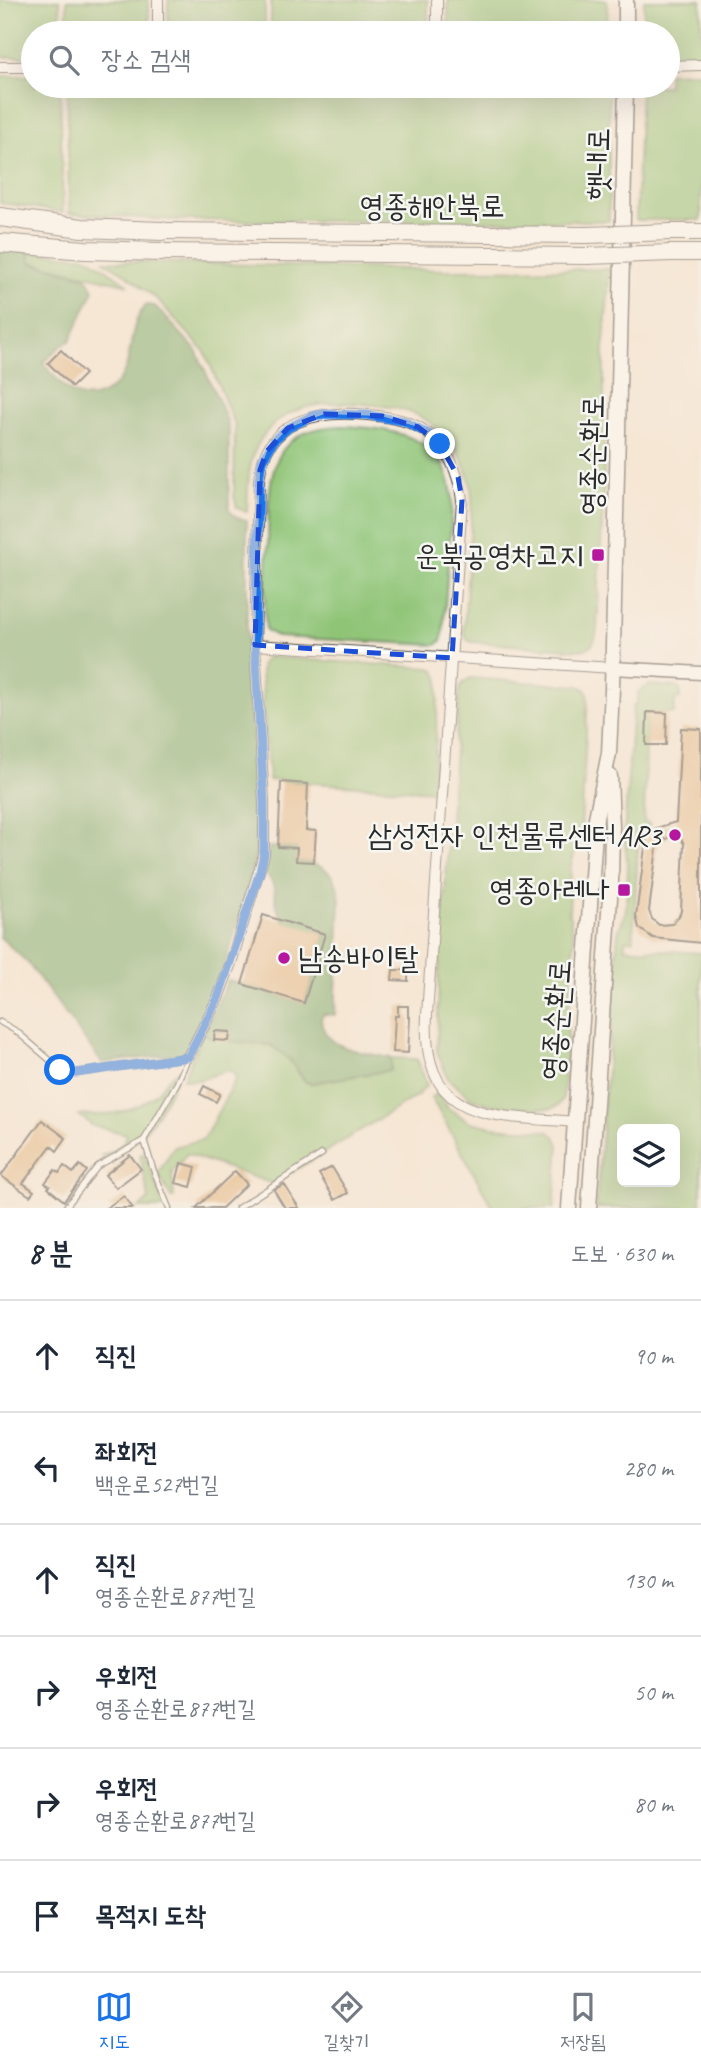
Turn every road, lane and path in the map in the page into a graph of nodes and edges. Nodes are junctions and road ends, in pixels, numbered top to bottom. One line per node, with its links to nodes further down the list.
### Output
1 (158, 0): 4 (street)
2 (437, 0): 5 (street)
3 (626, 0): 6 (main road)
4 (158, 21)
5 (437, 21)
6 (626, 21)
7 (701, 65): 9 (street)
8 (0, 66): 10 (street)
9 (680, 66)
10 (21, 67)
11 (626, 98): 15 (main road, 햇내로)
12 (0, 217): 13 (highway)
13 (162, 231): 14 (highway, 영종해안북로, bridge)
14 (701, 232)
15 (623, 242): 21 (main road, 영종순환로)
16 (0, 243): 17 (highway)
17 (162, 252): 18 (highway, 영종해안북로, bridge)
18 (701, 253)
19 (255, 645): 20 (street); 20 (street); 25 (street)
20 (452, 658): 21 (street); 26 (street)
21 (613, 668): 22 (street); 23 (main road, 영종순환로)
22 (701, 673)
23 (609, 753): 26 (main road, 영종순환로); 33 (main road, 영종순환로)
24 (0, 1022): 25 (lane)
25 (188, 1057): 27 (lane)
26 (575, 1122): 32 (main road, 영종순환로)
27 (144, 1140): 29 (lane); 30 (lane)
28 (322, 1154): 31 (lane)
29 (65, 1208)
30 (169, 1208)
31 (238, 1208)
32 (569, 1208)
33 (589, 1208)

